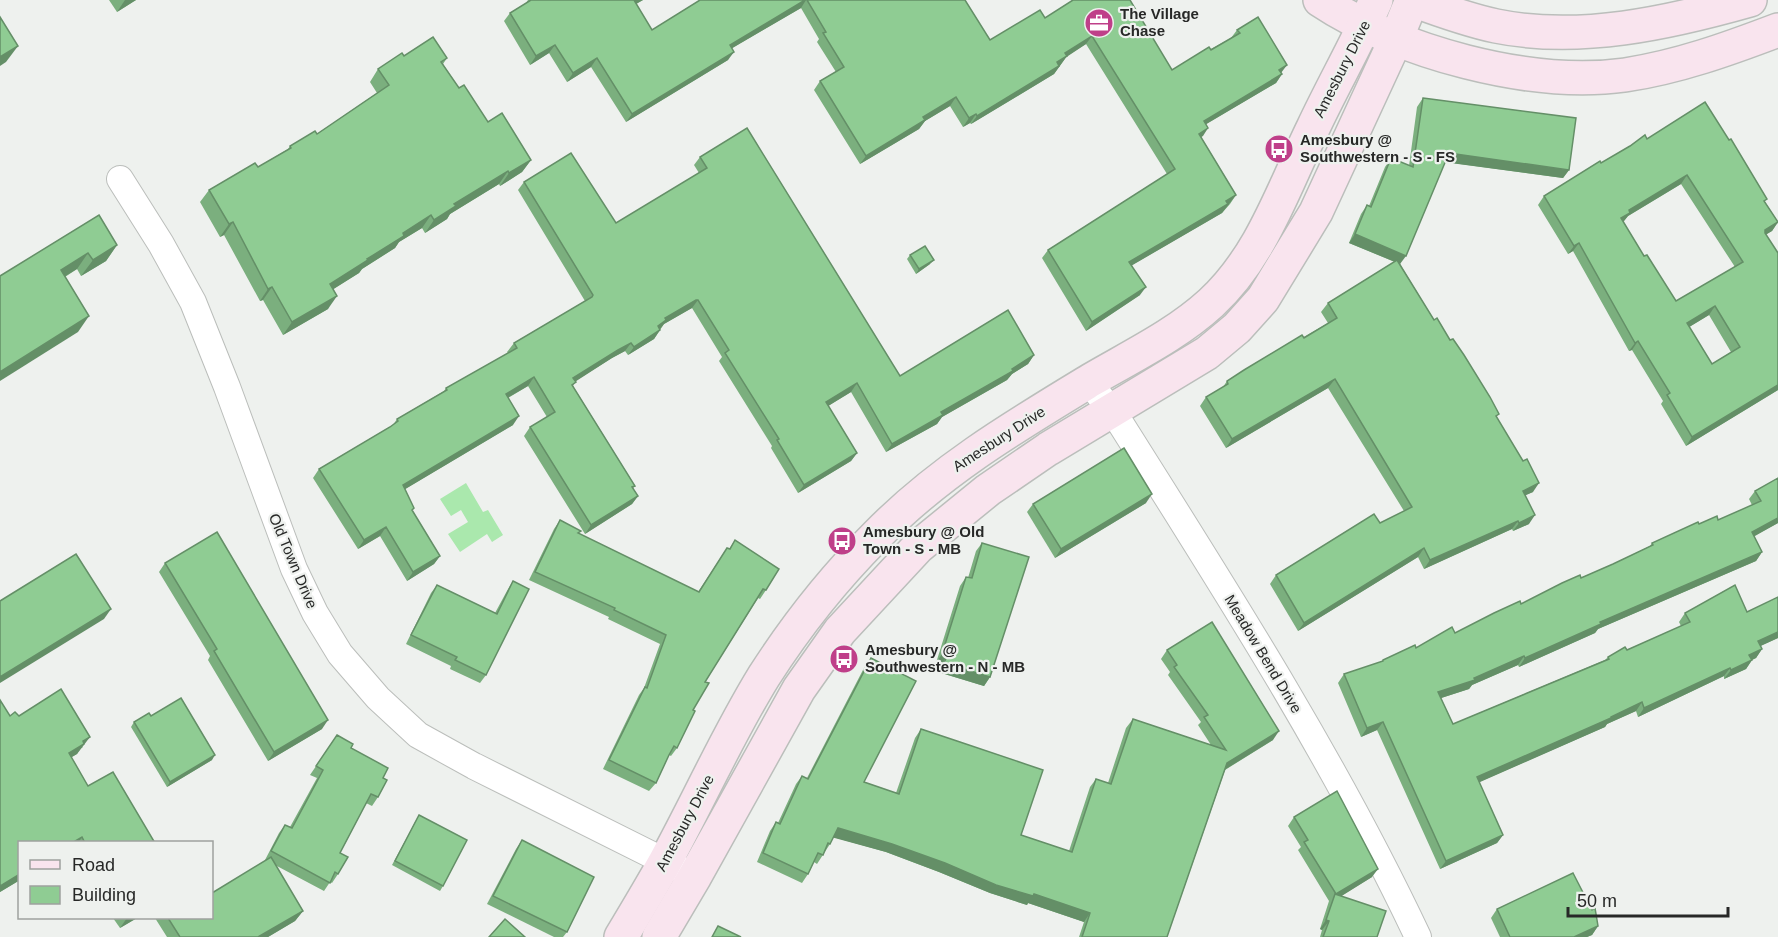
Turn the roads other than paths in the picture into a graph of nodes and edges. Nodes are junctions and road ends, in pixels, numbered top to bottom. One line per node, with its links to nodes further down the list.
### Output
1 (1320, 0): 4 (street)
2 (1413, 0): 3 (street); 6 (street)
3 (1751, 0): 5 (street)
4 (1370, 13): 6 (street); 8 (street, Amesbury Drive)
5 (1770, 33): 6 (street)
6 (1396, 39): 9 (street)
7 (120, 179): 12 (street, Old Town Drive)
8 (1089, 382): 9 (street, Meadow Bend Drive); 10 (street, Amesbury Drive)
9 (1110, 410): 11 (street); 16 (street, Meadow Bend Drive)
10 (839, 577): 11 (street); 12 (street, Amesbury Drive)
11 (865, 605): 13 (street)
12 (665, 862): 13 (street, Old Town Drive); 14 (street, Amesbury Drive)
13 (695, 876): 15 (street)
14 (621, 937)
15 (659, 937)
16 (1418, 937)

